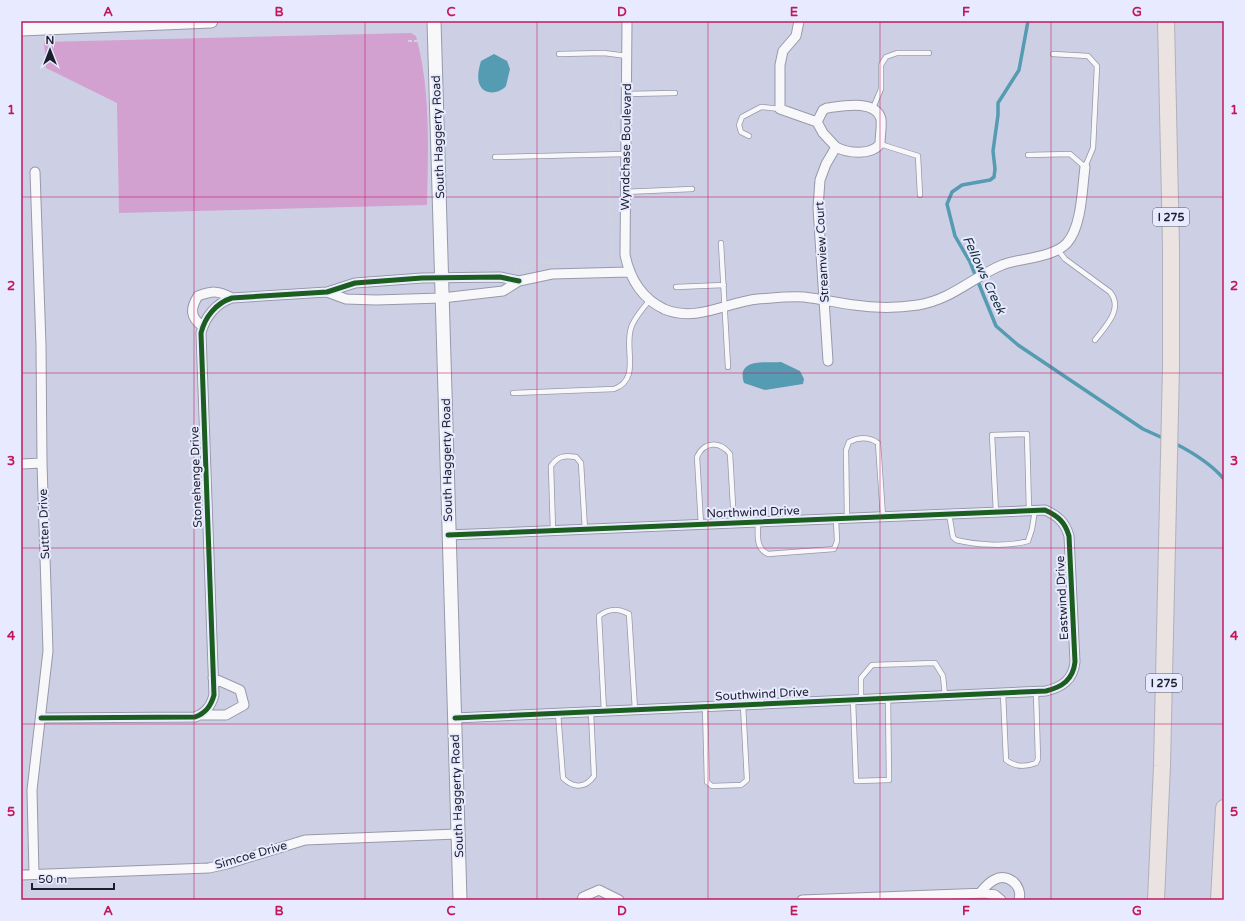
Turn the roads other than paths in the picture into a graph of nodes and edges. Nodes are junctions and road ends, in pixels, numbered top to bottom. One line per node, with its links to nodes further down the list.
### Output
1 (211, 21): 6 (main road)
2 (434, 21): 30 (main road, South Haggerty Road)
3 (627, 21): 10 (street, Wyndchase Boulevard)
4 (800, 21): 14 (street)
5 (1166, 21): 87 (highway, I 275)
6 (21, 29)
7 (929, 53): 13 (lane)
8 (560, 54): 10 (lane)
9 (1053, 54): 22 (lane)
10 (628, 56): 12 (street, Wyndchase Boulevard)
11 (675, 93): 12 (lane)
12 (626, 94): 19 (street, Wyndchase Boulevard)
13 (873, 108): 15 (street); 17 (street)
14 (780, 109): 15 (street); 16 (lane)
15 (817, 122): 18 (street)
16 (750, 136)
17 (880, 144): 18 (street); 26 (lane)
18 (836, 147): 38 (street, Streamview Court)
19 (625, 154): 21 (lane); 25 (street, Wyndchase Boulevard)
20 (1028, 155): 22 (lane)
21 (495, 157)
22 (1085, 167): 28 (street)
23 (34, 172): 45 (street, Sutten Drive)
24 (692, 189): 25 (lane)
25 (624, 192): 29 (street, Wyndchase Boulevard)
26 (920, 195)
27 (721, 243): 32 (lane)
28 (1058, 250): 38 (street, Wyndchase Boulevard); 41 (lane)
29 (629, 272): 31 (street); 37 (street, Wyndchase Boulevard)
30 (441, 278): 31 (street); 34 (street, Stonehenge Drive); 36 (main road, South Haggerty Road)
31 (519, 281): 36 (street)
32 (724, 285): 33 (lane); 39 (lane)
33 (676, 287)
34 (328, 292): 35 (street, Stonehenge Drive); 36 (street, Stonehenge Drive)
35 (232, 298): 40 (street, Stonehenge Drive); 40 (street, Stonehenge Drive)
36 (442, 298): 59 (main road, South Haggerty Road)
37 (650, 300): 39 (street, Wyndchase Boulevard); 44 (lane)
38 (824, 301): 39 (street, Wyndchase Boulevard); 42 (street, Streamview Court)
39 (725, 307): 43 (lane)
40 (203, 327): 60 (street, Stonehenge Drive)
41 (1095, 340)
42 (828, 361)
43 (728, 367)
44 (513, 393)
45 (42, 463): 46 (street); 74 (street, Sutten Drive)
46 (21, 464)
47 (1032, 510): 48 (street, Northwind Drive); 48 (lane); 49 (lane); 51 (street, Northwind Drive)
48 (996, 512): 49 (street, Northwind Drive)
49 (949, 514): 50 (street, Northwind Drive)
50 (883, 517): 52 (street, Northwind Drive); 52 (lane)
51 (1057, 517): 61 (street, Eastwind Drive)
52 (847, 518): 53 (street, Northwind Drive)
53 (836, 519): 54 (street, Northwind Drive); 54 (lane)
54 (758, 522): 55 (street, Northwind Drive)
55 (734, 523): 56 (street, Northwind Drive); 56 (lane)
56 (701, 524): 57 (street, Northwind Drive)
57 (584, 530): 58 (street, Northwind Drive); 58 (lane)
58 (553, 531): 59 (street, Northwind Drive)
59 (448, 536): 75 (main road, South Haggerty Road)
60 (213, 678): 73 (street, Stonehenge Drive); 73 (street)
61 (1068, 681): 62 (street, Southwind Drive)
62 (1036, 692): 63 (street, Southwind Drive); 63 (lane)
63 (1003, 693): 64 (street, Southwind Drive)
64 (945, 696): 65 (street, Southwind Drive); 66 (lane)
65 (888, 698): 66 (street, Southwind Drive); 66 (lane)
66 (857, 700): 67 (street, Southwind Drive)
67 (743, 705): 68 (street, Southwind Drive); 68 (lane)
68 (704, 706): 69 (street, Southwind Drive)
69 (635, 710): 70 (street, Southwind Drive); 70 (lane)
70 (604, 711): 71 (street, Southwind Drive)
71 (591, 712): 72 (street, Southwind Drive); 72 (lane)
72 (558, 713): 75 (street, Southwind Drive)
73 (199, 715): 74 (street)
74 (41, 718): 79 (street, Sutten Drive)
75 (454, 718): 77 (main road, South Haggerty Road)
76 (1224, 808): 88 (highway)
77 (458, 834): 79 (street, Simcoe Drive); 81 (main road, South Haggerty Road)
78 (21, 874): 79 (street, Simcoe Drive)
79 (34, 874)
80 (980, 893): 84 (street); 85 (street); 86 (street)
81 (460, 900)
82 (582, 900): 83 (street)
83 (619, 900)
84 (802, 900)
85 (1001, 900)
86 (1019, 900)
87 (1156, 900)
88 (1219, 900)

